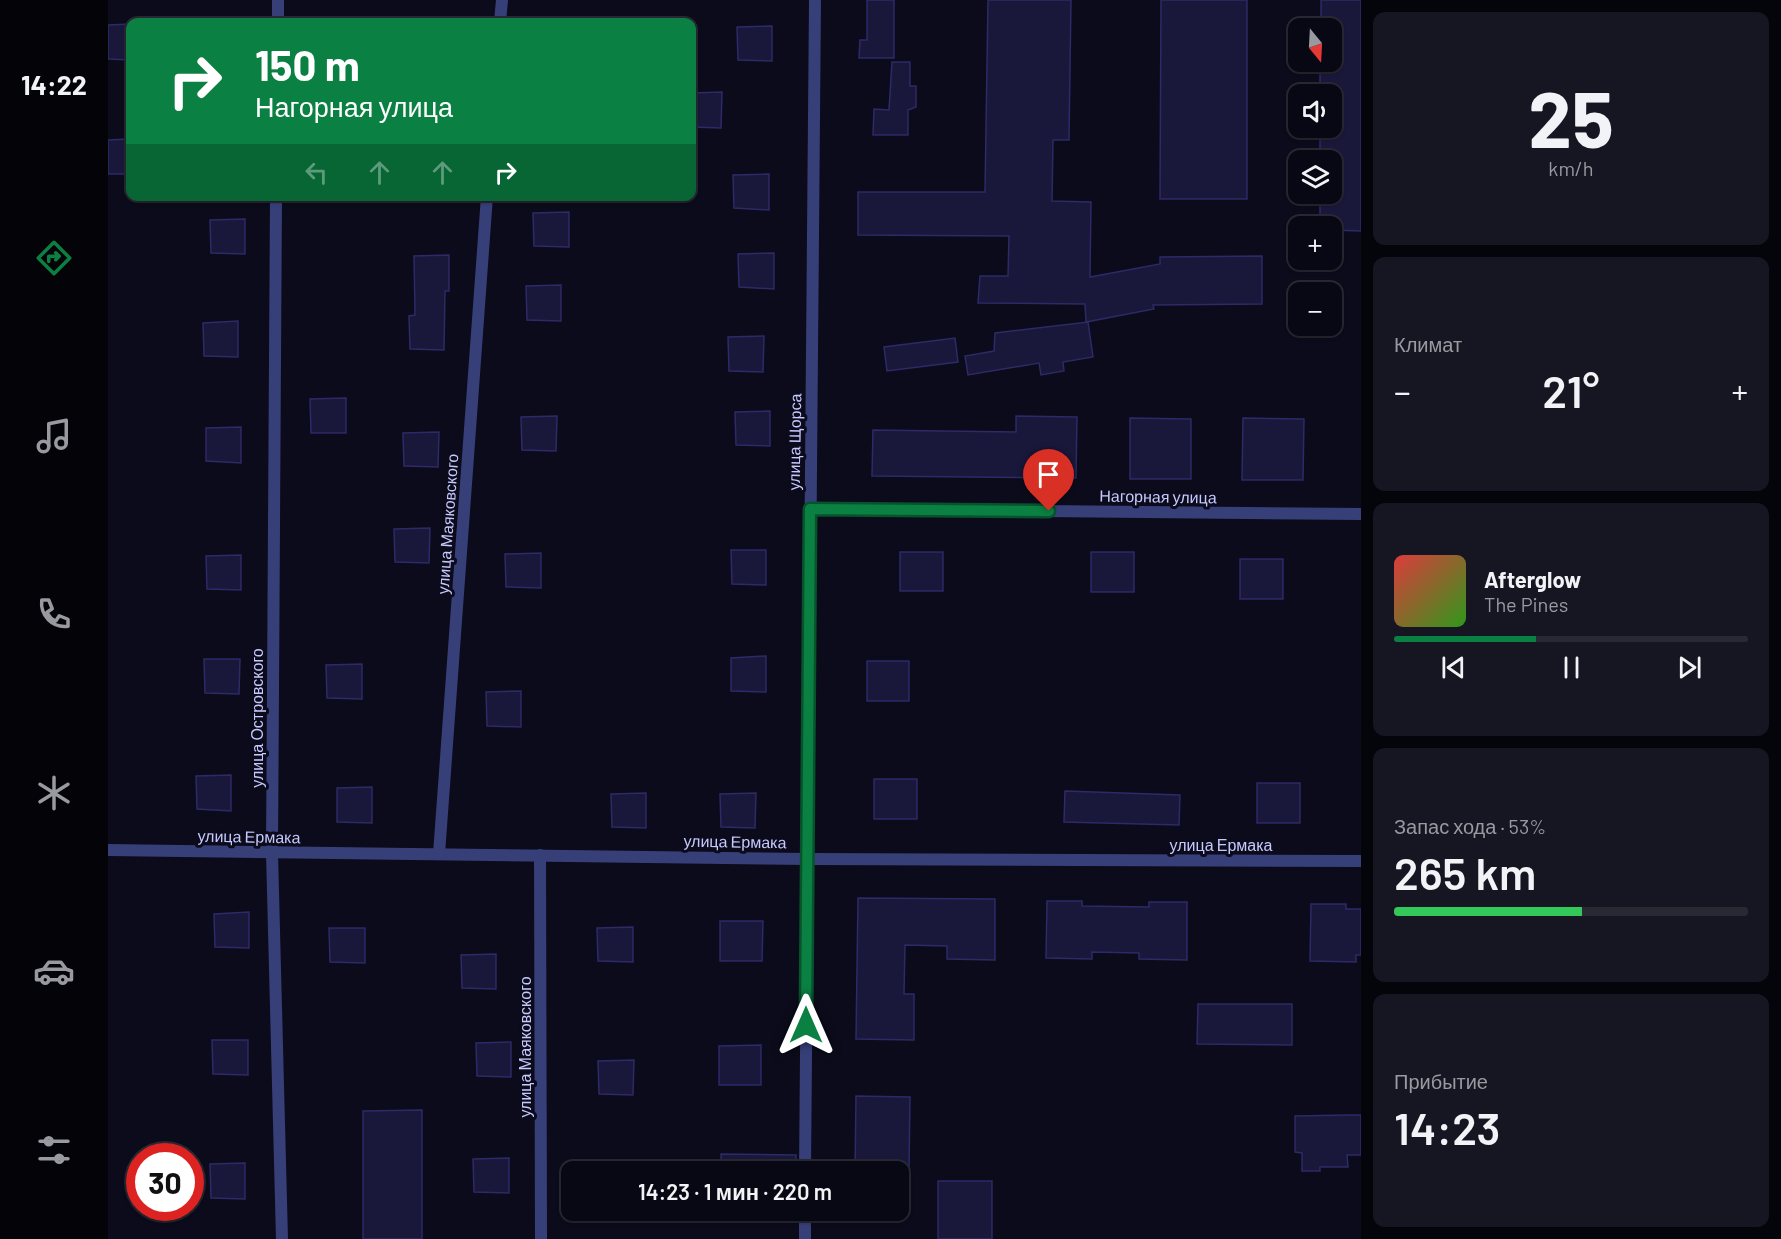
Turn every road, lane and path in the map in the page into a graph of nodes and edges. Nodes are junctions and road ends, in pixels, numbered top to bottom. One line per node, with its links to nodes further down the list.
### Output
1 (278, 0): 4 (street)
2 (502, 0): 5 (street)
3 (815, 0): 8 (street, улица Щорса)
4 (278, 18)
5 (500, 18)
6 (276, 201): 11 (street, улица Островского)
7 (487, 201): 12 (street, улица Маяковского)
8 (810, 509): 9 (street, Нагорная улица); 14 (street, улица Щорса)
9 (1361, 514)
10 (108, 850): 11 (street, улица Ермака)
11 (272, 853): 12 (street, улица Ермака); 18 (street, улица Островского)
12 (439, 854): 13 (street, улица Ермака)
13 (540, 855): 14 (street, улица Ермака); 19 (street, улица Маяковского)
14 (808, 859): 15 (street, улица Ермака); 16 (street, улица Щорса)
15 (1361, 861)
16 (805, 1161)
17 (805, 1221): 20 (street)
18 (282, 1239)
19 (541, 1239)
20 (805, 1239)

